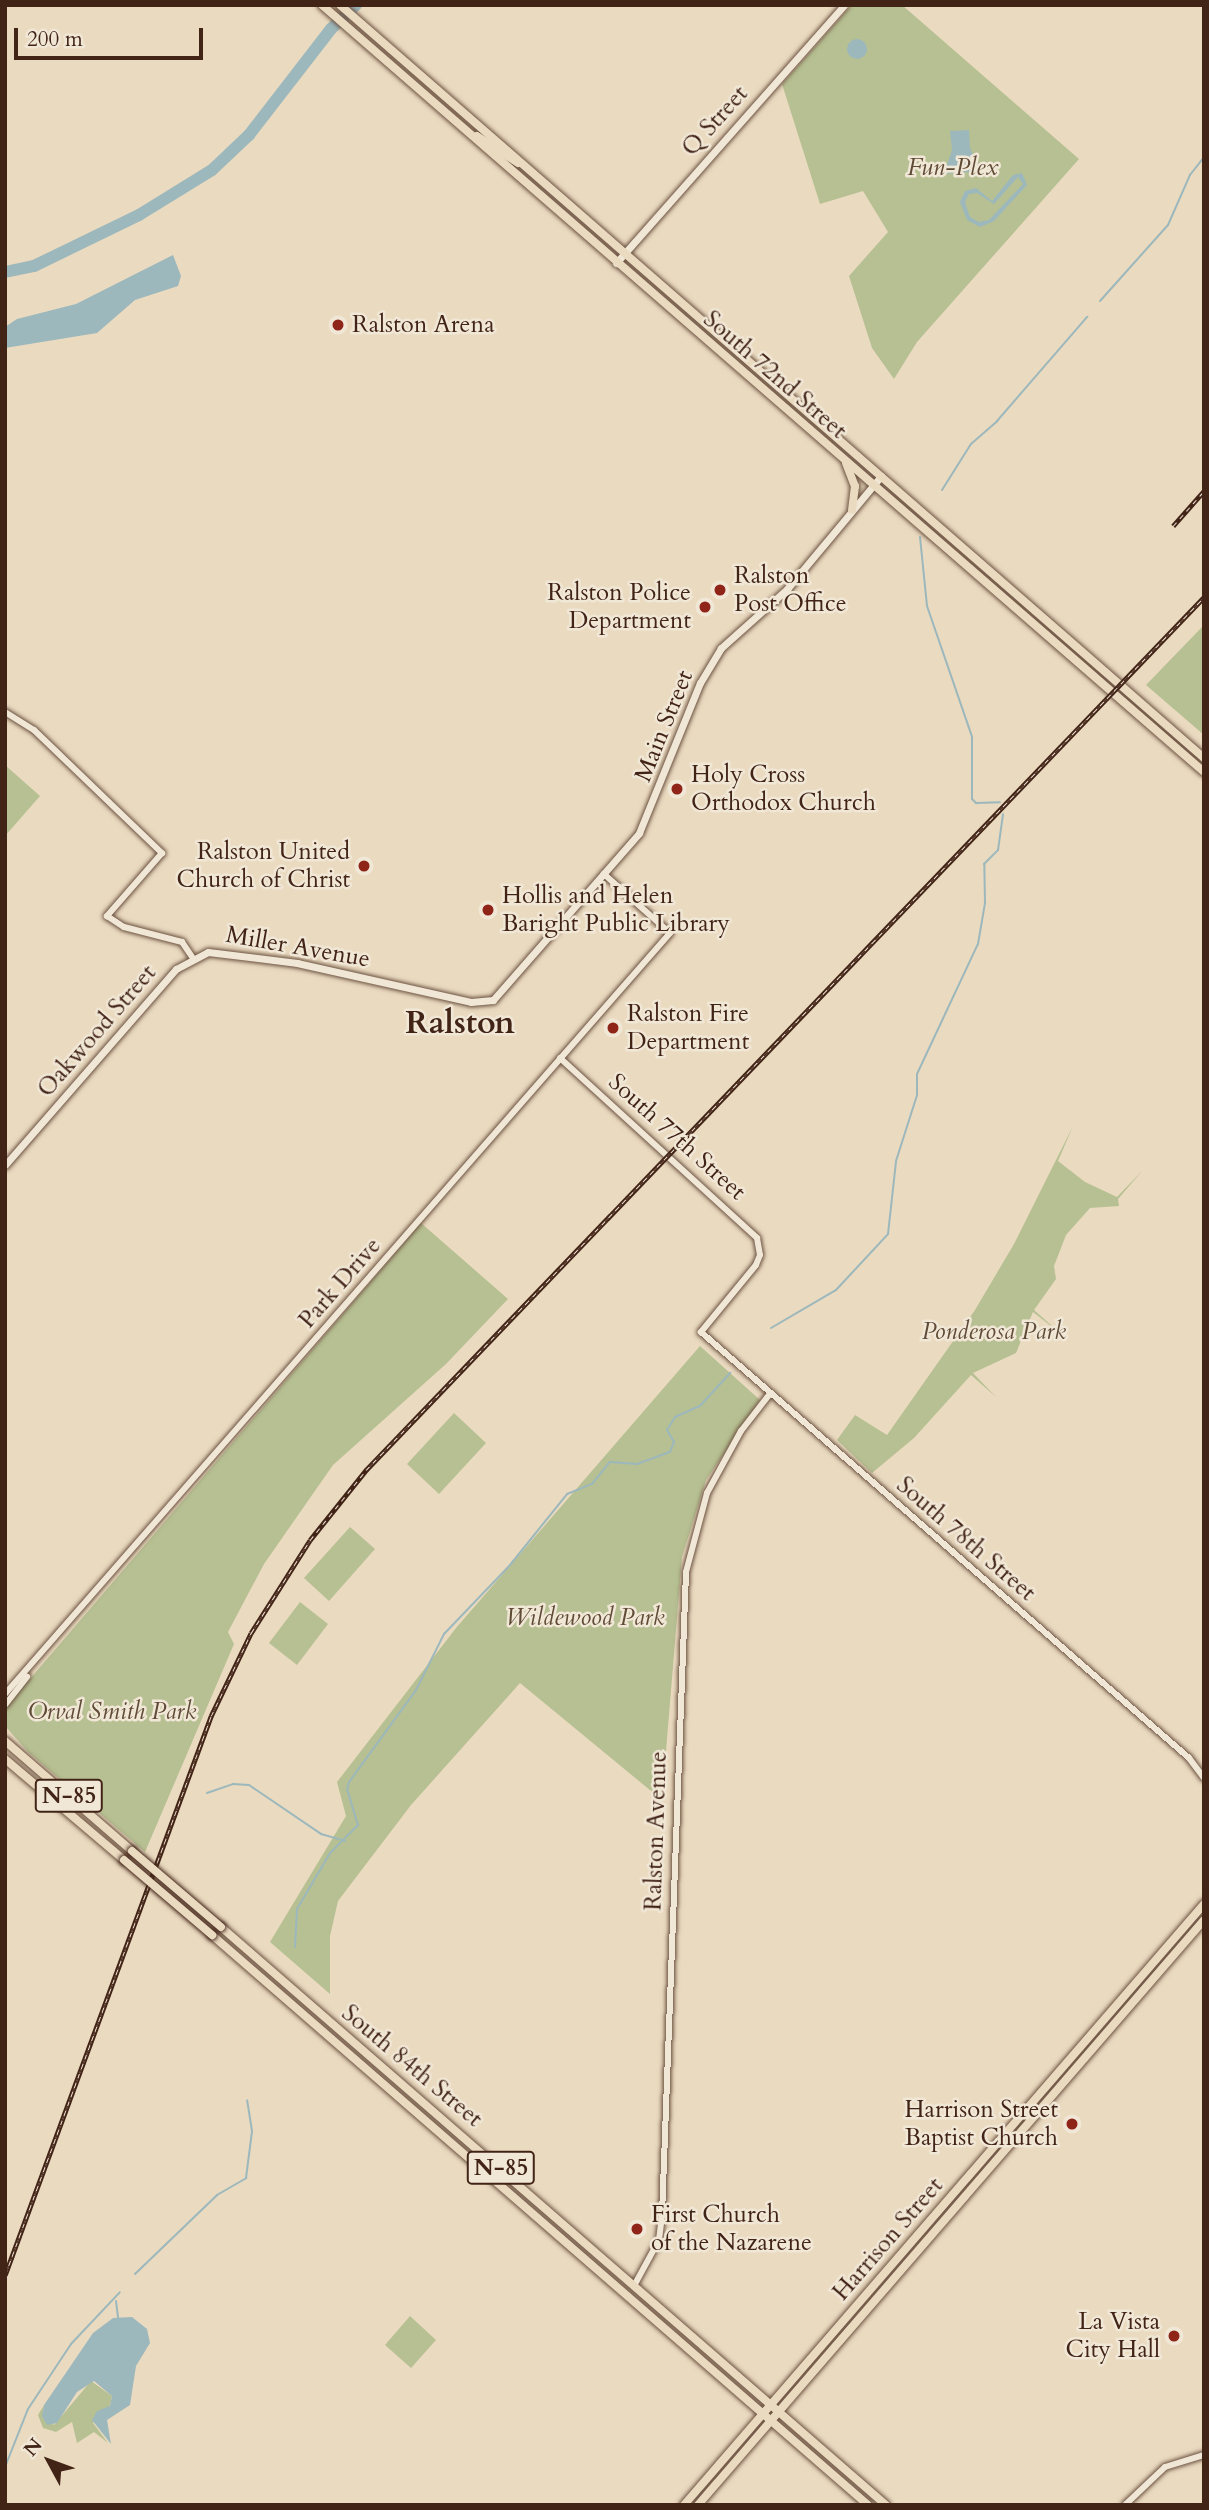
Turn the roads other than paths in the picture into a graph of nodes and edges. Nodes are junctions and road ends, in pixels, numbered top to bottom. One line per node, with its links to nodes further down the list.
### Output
1 (322, 5): 4 (main road, South 72nd Street)
2 (340, 5): 5 (main road, South 72nd Street)
3 (844, 5): 6 (main road, Q Street)
4 (471, 136): 5 (main road); 7 (main road, South 72nd Street)
5 (521, 164): 6 (main road, South 72nd Street)
6 (624, 254): 7 (main road, Q Street); 9 (main road, South 72nd Street)
7 (616, 263): 8 (main road, South 72nd Street)
8 (845, 460): 10 (main road, South 72nd Street); 11 (main road)
9 (881, 476): 10 (main road, Main Street); 13 (main road, South 72nd Street)
10 (873, 485): 11 (main road, Main Street); 14 (main road, South 72nd Street)
11 (852, 510): 15 (main road, Main Street)
12 (5, 712): 16 (street, Miller Avenue)
13 (1204, 758)
14 (1204, 772)
15 (604, 874): 17 (main road, Main Street); 18 (street, Park Drive)
16 (192, 957): 17 (main road, Miller Avenue); 19 (main road, Oakwood Street)
17 (494, 1000)
18 (560, 1058): 20 (street, South 77th Street); 22 (street, Park Drive)
19 (5, 1165)
20 (701, 1332): 21 (street, South 78th Street)
21 (769, 1395): 27 (street, South 78th Street); 31 (street, Ralston Avenue)
22 (40, 1658): 23 (street, Park Drive); 24 (street, Park Drive)
23 (5, 1694)
24 (5, 1705)
25 (5, 1741): 31 (main road, South 84th Street / N-85, bridge)
26 (5, 1759): 30 (main road, South 84th Street / N-85, bridge)
27 (1204, 1778)
28 (1204, 1904): 32 (main road, Harrison Street)
29 (1204, 1920): 33 (main road, Harrison Street)
30 (574, 2247): 31 (main road); 34 (main road, South 84th Street / N-85)
31 (635, 2284): 32 (main road, South 84th Street / N-85)
32 (772, 2403): 33 (main road, South 84th Street / N-85); 34 (main road, Harrison Street)
33 (780, 2410): 35 (main road, Harrison Street); 40 (main road, South 84th Street / N-85)
34 (764, 2413): 35 (main road, South 84th Street / N-85); 37 (main road, Harrison Street)
35 (772, 2420): 38 (main road, Harrison Street); 39 (main road, South 84th Street / N-85)
36 (1204, 2455): 41 (street)
37 (684, 2505)
38 (698, 2505)
39 (869, 2505)
40 (887, 2505)
41 (1125, 2505)

